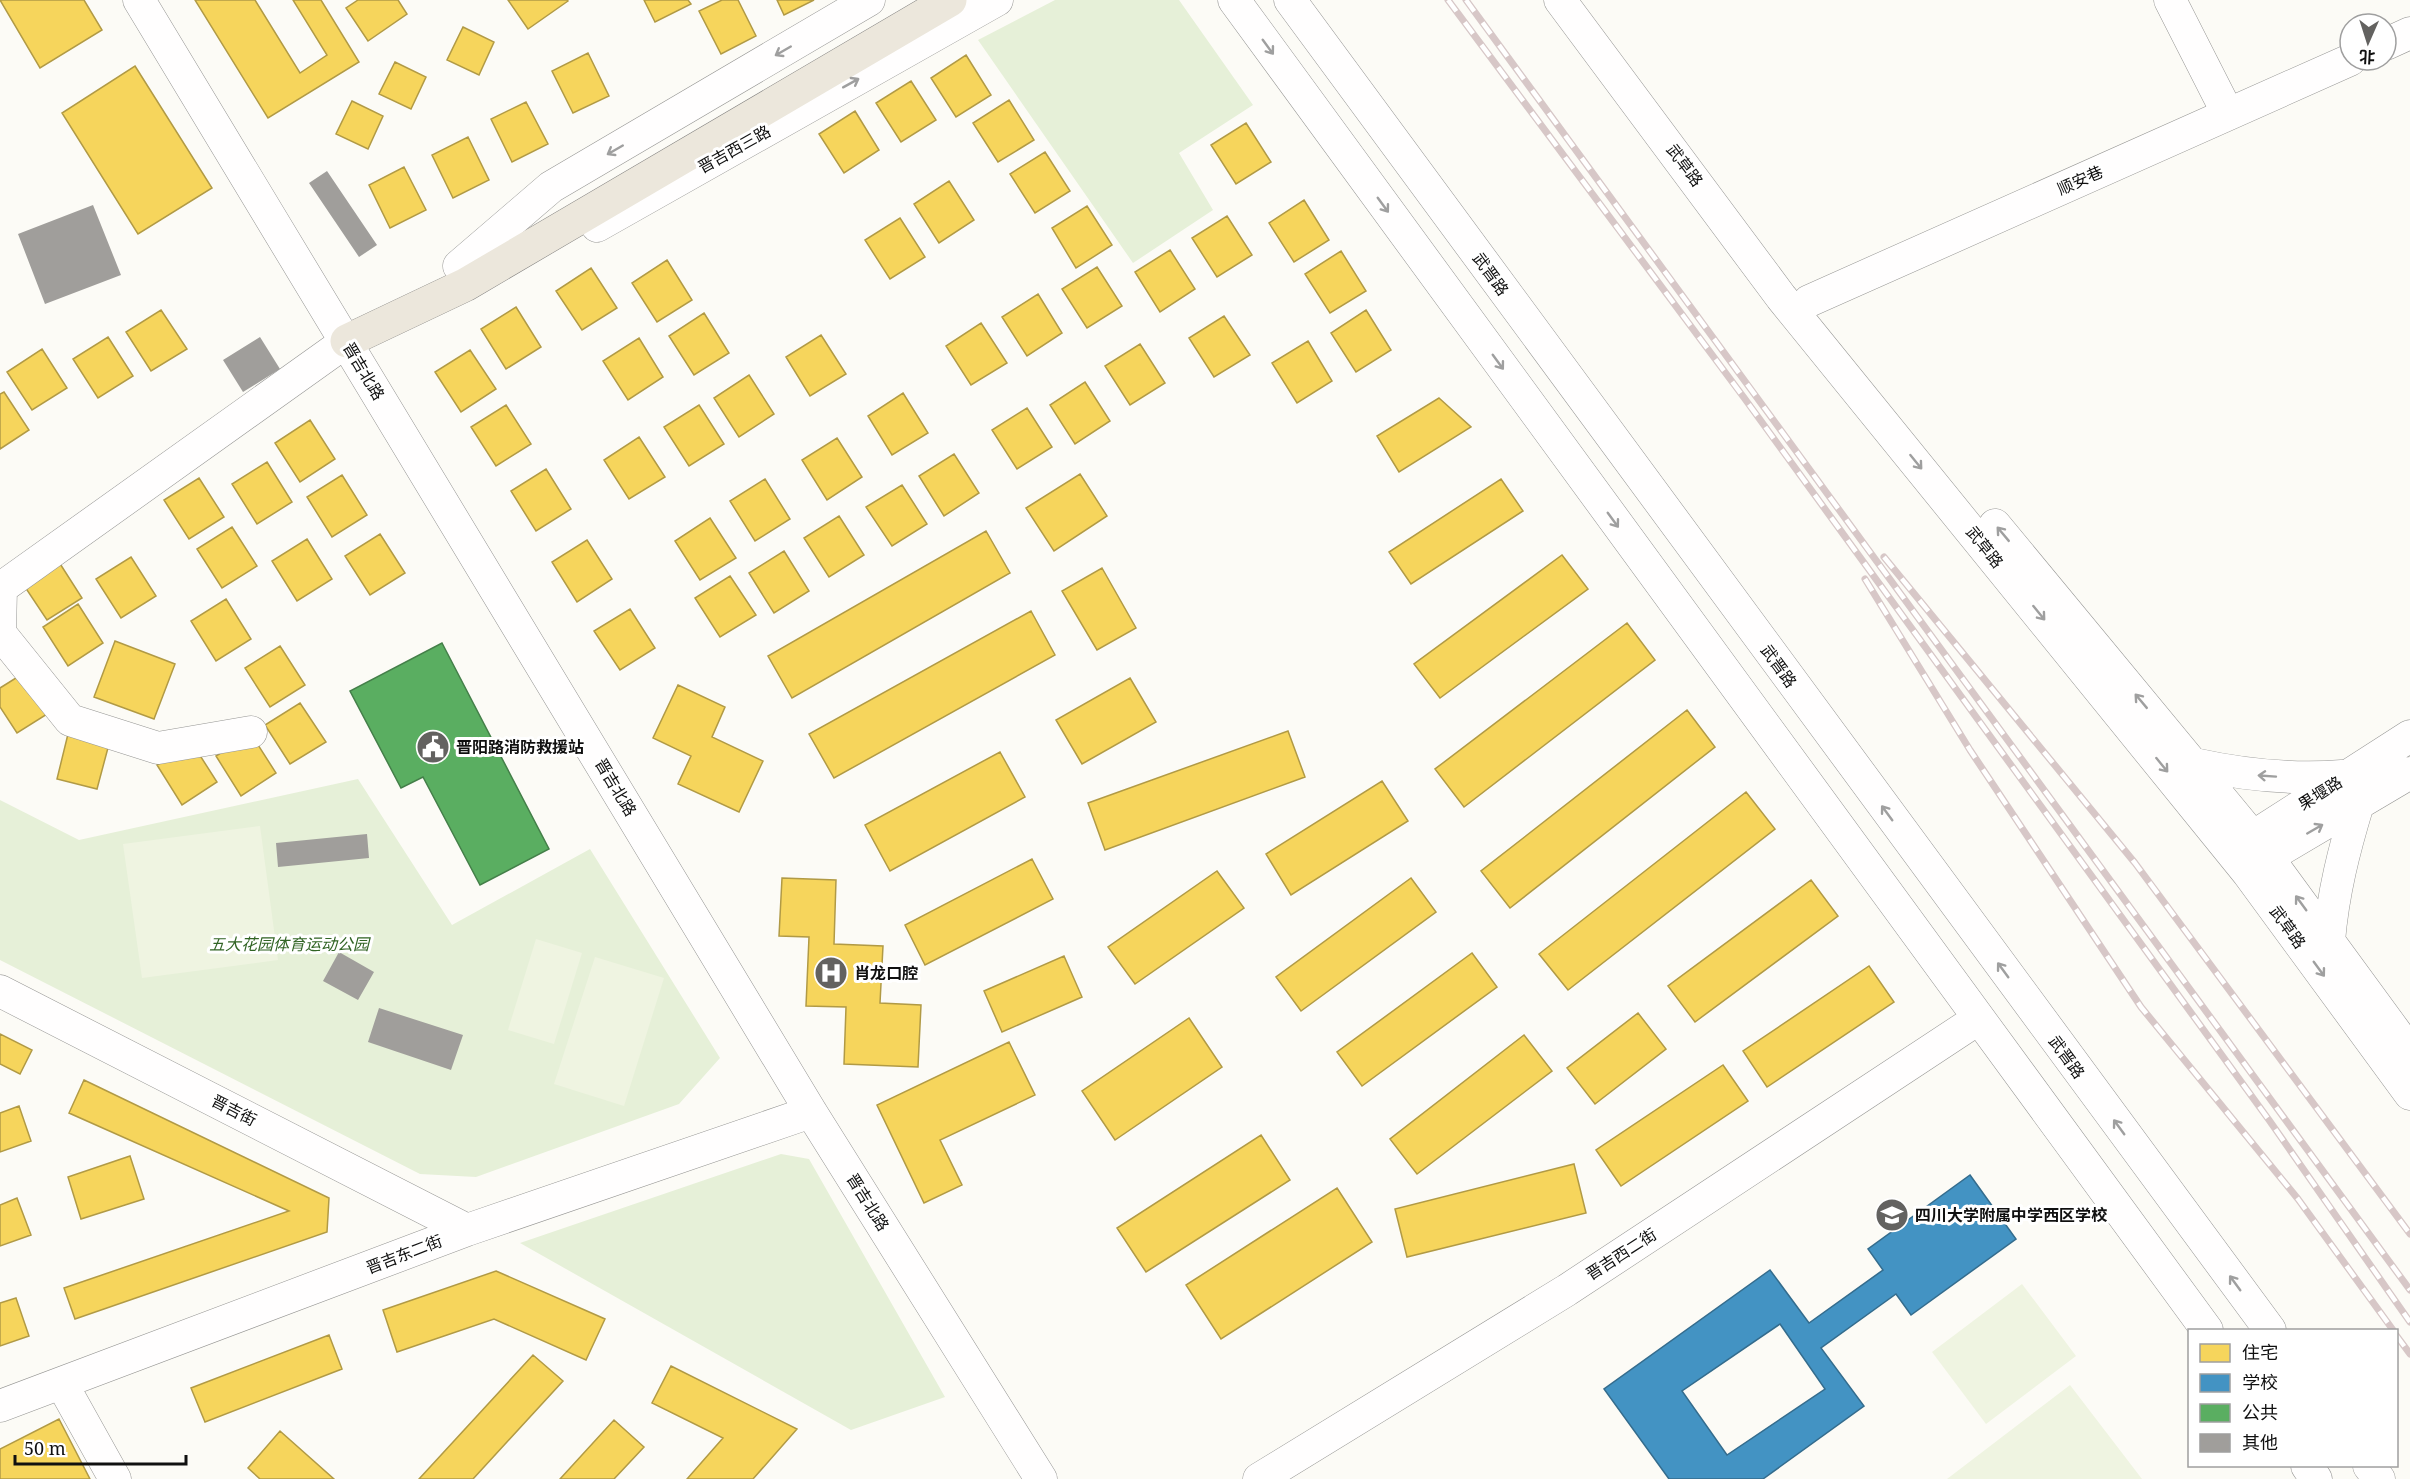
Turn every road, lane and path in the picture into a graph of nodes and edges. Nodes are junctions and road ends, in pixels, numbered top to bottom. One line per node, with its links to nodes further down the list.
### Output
1 (139, 0): 15 (street, 晋吉北路)
2 (869, 0): 13 (street, 晋吉西三路, one-way to 13)
3 (917, 0): 13 (main road, 晋吉西三路)
4 (950, 0): 13 (main road, 晋吉西三路)
5 (997, 0): 13 (street, 晋吉西三路, one-way to 5)
6 (1234, 0): 24 (street, one-way to 24)
7 (1290, 0): 30 (street, 武晋路, one-way to 7)
8 (1560, 0): 21 (street, 武草路, one-way to 21)
9 (1582, 0): 14 (street, 武草路)
10 (2170, 0): 12 (street)
11 (2338, 65): 12 (street, 顺安巷)
12 (2228, 114): 14 (street, 顺安巷)
13 (462, 276): 15 (main road, 晋吉西三路)
14 (1809, 301): 18 (street, 武草路, one-way to 14)
15 (347, 341): 16 (street); 27 (street, 晋吉北路)
16 (251, 732)
17 (2410, 735): 20 (street, 果堰路)
18 (2194, 764): 20 (street, one-way to 18); 21 (street, 武草路)
19 (2410, 773): 20 (street, 果堰路)
20 (2352, 790): 21 (street, 果堰路); 22 (street)
21 (2250, 854): 22 (street, 武草路, one-way to 21); 26 (street, 武草路, one-way to 26)
22 (2329, 941): 25 (street, 武草路)
23 (0, 991): 28 (street, 晋吉街)
24 (1978, 1020): 29 (street); 36 (street, 晋吉西二街)
25 (2410, 1052)
26 (2410, 1094)
27 (811, 1112): 28 (street, 晋吉东二街); 35 (street, 晋吉北路)
28 (467, 1230): 31 (street, 晋吉东二街)
29 (2206, 1329)
30 (2269, 1329)
31 (62, 1384): 32 (street, 晋吉东二街); 34 (street)
32 (0, 1406)
33 (2370, 1467): 37 (street)
34 (115, 1479)
35 (1041, 1479)
36 (1259, 1479)
37 (2379, 1479)

